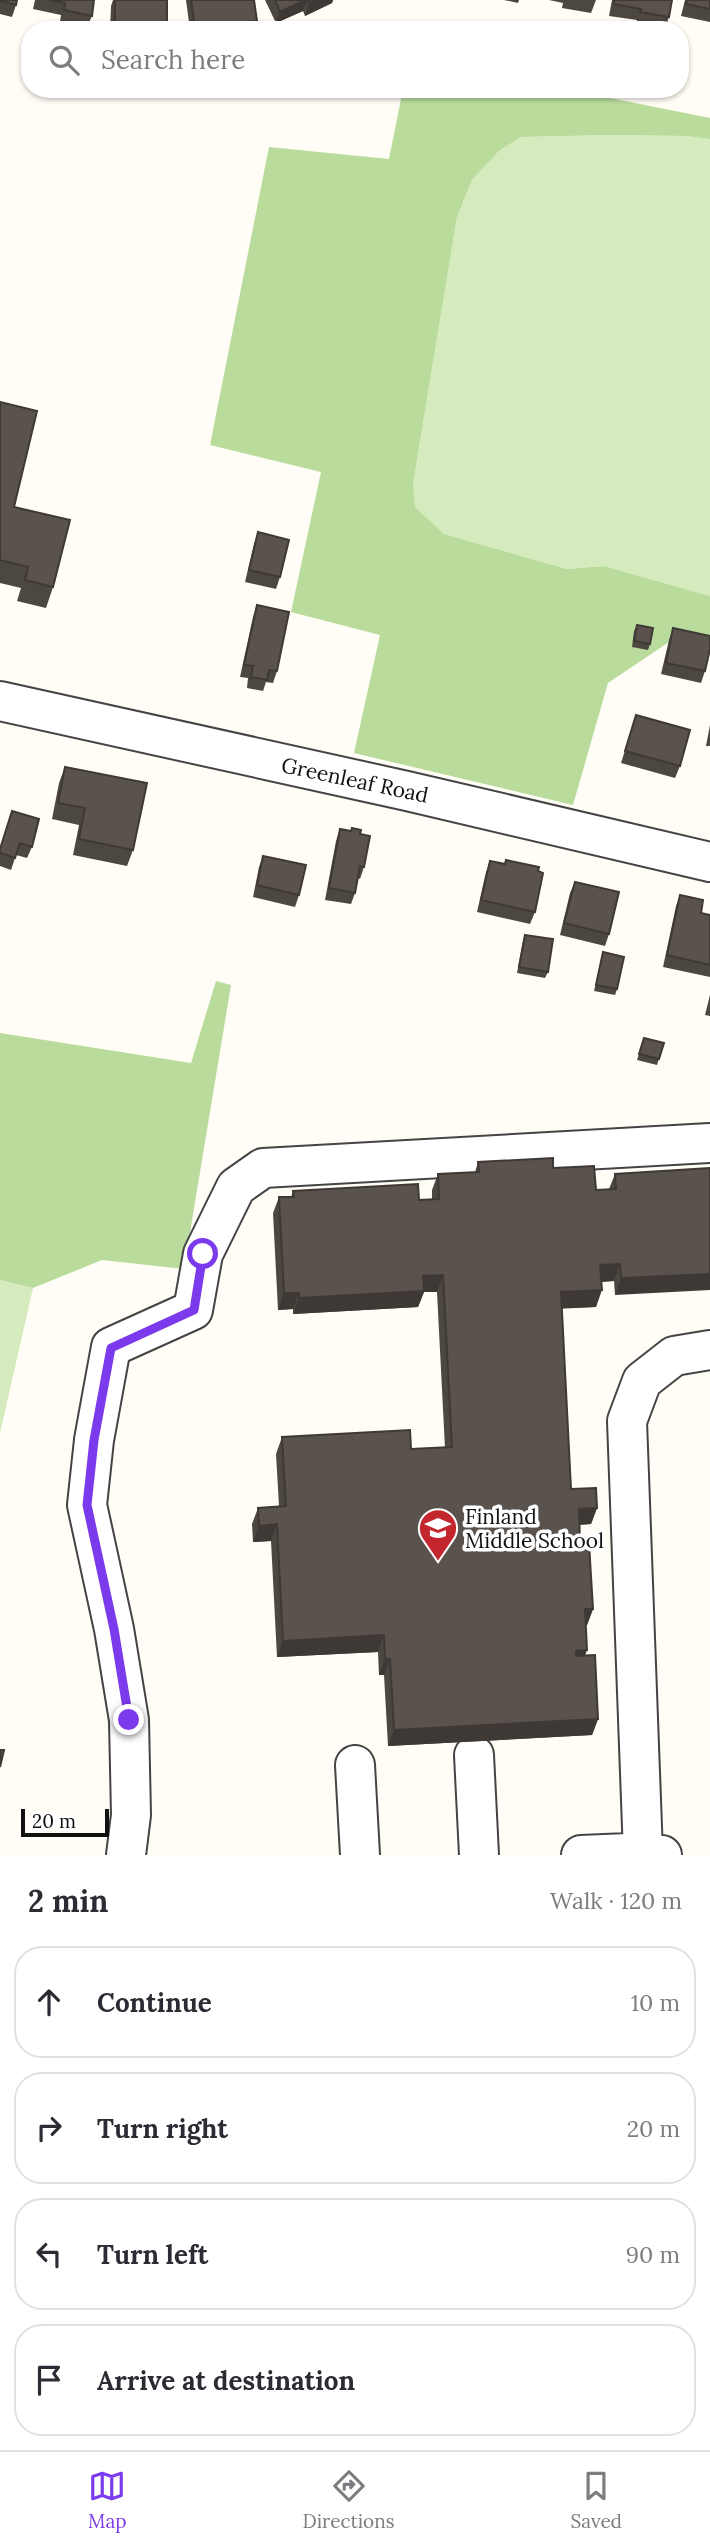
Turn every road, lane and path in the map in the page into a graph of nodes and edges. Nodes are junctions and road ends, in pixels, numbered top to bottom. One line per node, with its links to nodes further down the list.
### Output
1 (0, 701): 2 (street, Greenleaf Road)
2 (710, 862)
3 (710, 1143): 8 (street)
4 (710, 1350): 7 (street)
5 (474, 1755): 10 (street)
6 (355, 1766): 9 (street)
7 (653, 1854): 11 (street)
8 (126, 1855)
9 (360, 1855)
10 (479, 1855)
11 (581, 1855)

